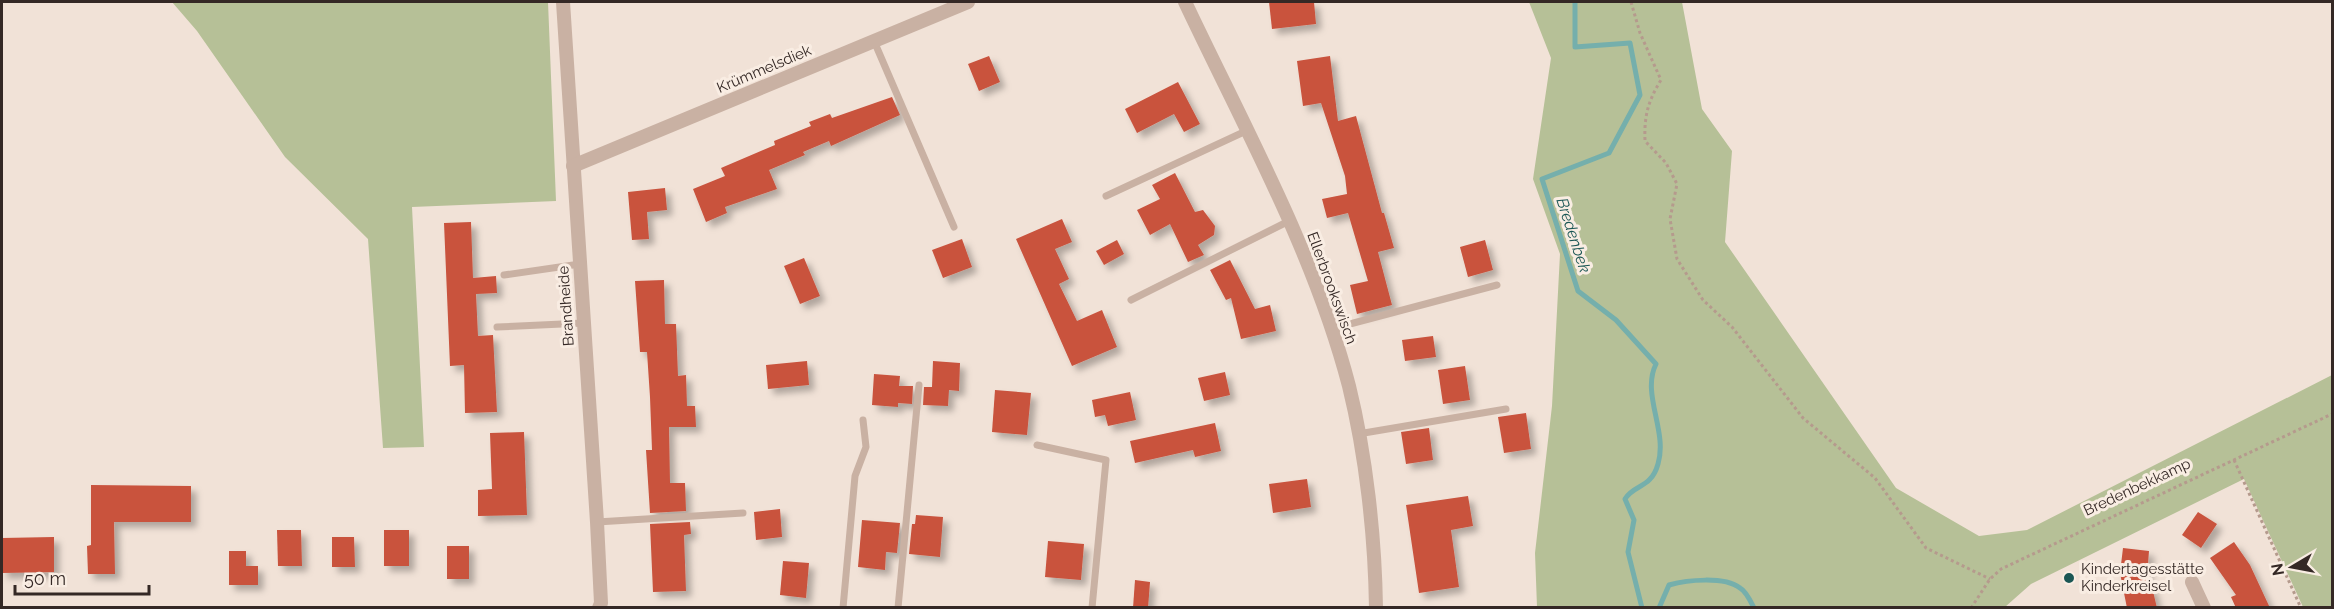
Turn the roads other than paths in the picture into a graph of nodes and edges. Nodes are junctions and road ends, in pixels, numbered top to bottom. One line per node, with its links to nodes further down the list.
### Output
1 (563, 2): 6 (street, Brandheide)
2 (968, 2): 4 (street, Krümmelsdiek)
3 (1185, 2): 5 (street, Ellerbrookswisch)
4 (874, 41): 6 (street, Krümmelsdiek); 9 (lane)
5 (1246, 131): 7 (lane); 8 (street, Ellerbrookswisch)
6 (573, 166): 10 (street, Brandheide)
7 (1106, 196)
8 (1289, 221): 13 (lane); 16 (street, Ellerbrookswisch)
9 (954, 227)
10 (580, 264): 11 (lane); 14 (street, Brandheide)
11 (504, 274)
12 (1497, 285): 16 (lane)
13 (1131, 300)
14 (584, 323): 15 (lane); 23 (street, Brandheide)
15 (496, 327)
16 (1331, 329): 20 (street, Ellerbrookswisch)
17 (919, 385): 27 (lane)
18 (1506, 409): 20 (lane)
19 (863, 420): 26 (lane)
20 (1358, 434): 29 (street, Ellerbrookswisch)
21 (1037, 445): 28 (lane)
22 (743, 513): 23 (lane)
23 (597, 522): 25 (street, Brandheide)
24 (2192, 582): 30 (street)
25 (599, 608)
26 (843, 608)
27 (898, 608)
28 (1092, 608)
29 (1376, 608)
30 (2204, 608)

